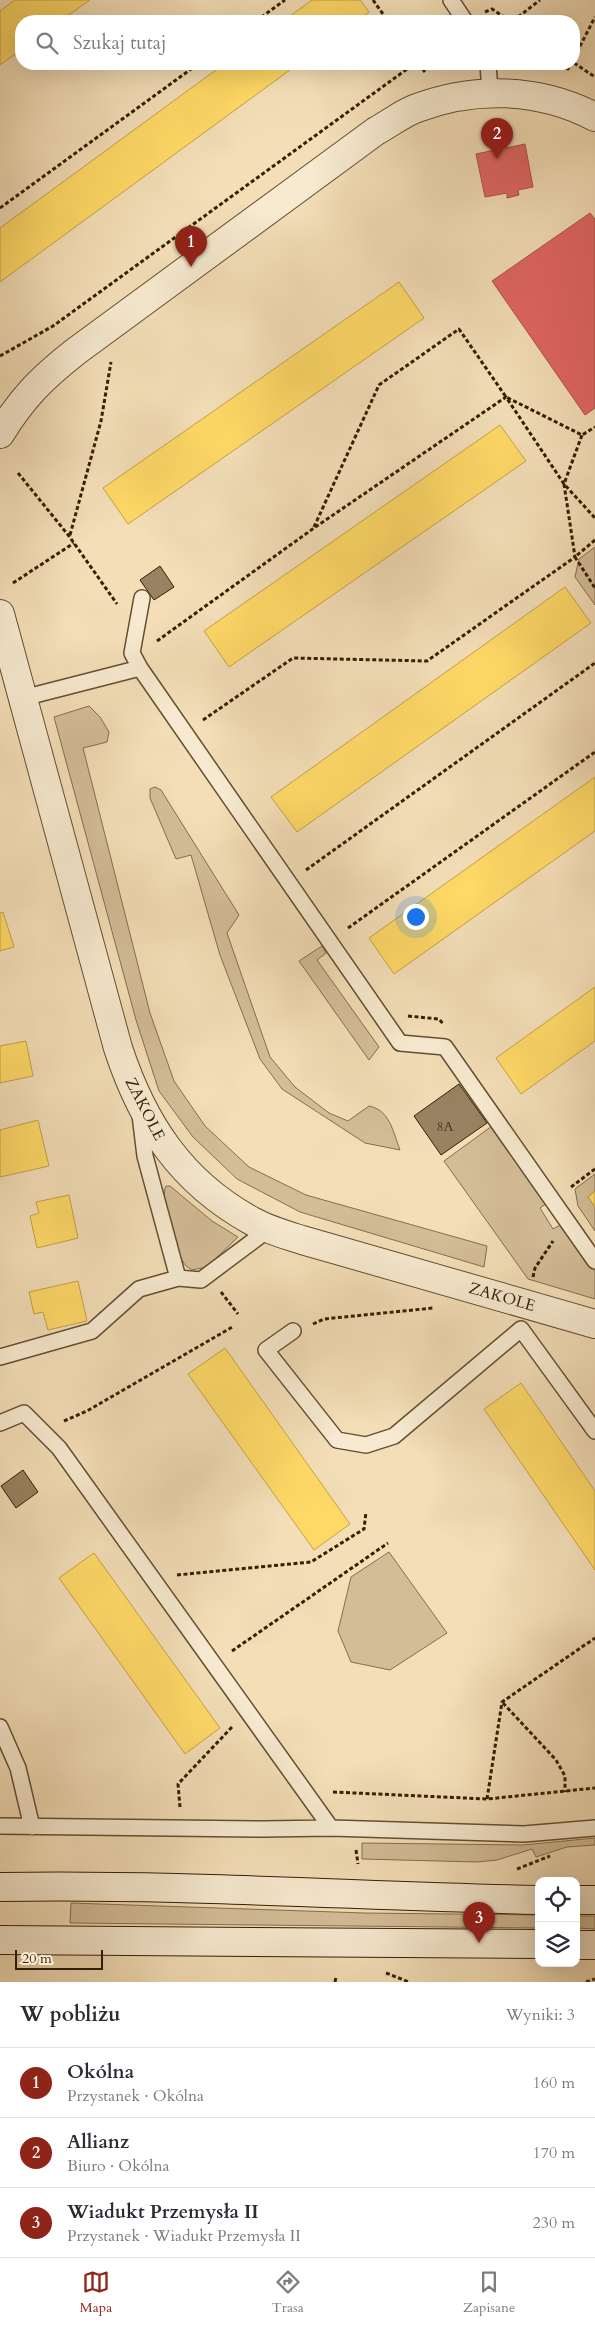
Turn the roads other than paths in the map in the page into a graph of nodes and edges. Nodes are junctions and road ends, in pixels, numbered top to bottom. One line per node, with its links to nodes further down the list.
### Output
1 (450, 1): 2 (lane)
2 (460, 15)
3 (488, 70): 4 (lane)
4 (490, 92): 5 (street); 6 (street)
5 (595, 117)
6 (0, 434)
7 (142, 598): 9 (lane)
8 (0, 614): 10 (street, ZAKOLE)
9 (140, 668): 10 (lane); 13 (lane)
10 (23, 698): 11 (street, ZAKOLE)
11 (138, 1102): 12 (street, ZAKOLE); 14 (lane)
12 (269, 1229): 14 (lane); 15 (street, ZAKOLE)
13 (595, 1261)
14 (178, 1278): 19 (lane)
15 (524, 1294): 16 (street, ZAKOLE); 17 (lane)
16 (595, 1324)
17 (521, 1329): 18 (lane); 21 (lane)
18 (293, 1331)
19 (0, 1357)
20 (0, 1423): 25 (lane)
21 (595, 1431)
22 (0, 1727): 24 (lane)
23 (0, 1826): 24 (lane)
24 (32, 1826): 25 (lane)
25 (331, 1828): 26 (lane)
26 (595, 1828)
27 (0, 1887): 28 (street)
28 (535, 1900)
29 (580, 1900): 30 (street)
30 (595, 1900)
31 (0, 1940): 32 (street)
32 (535, 1944)
33 (580, 1945): 34 (street)
34 (595, 1945)

